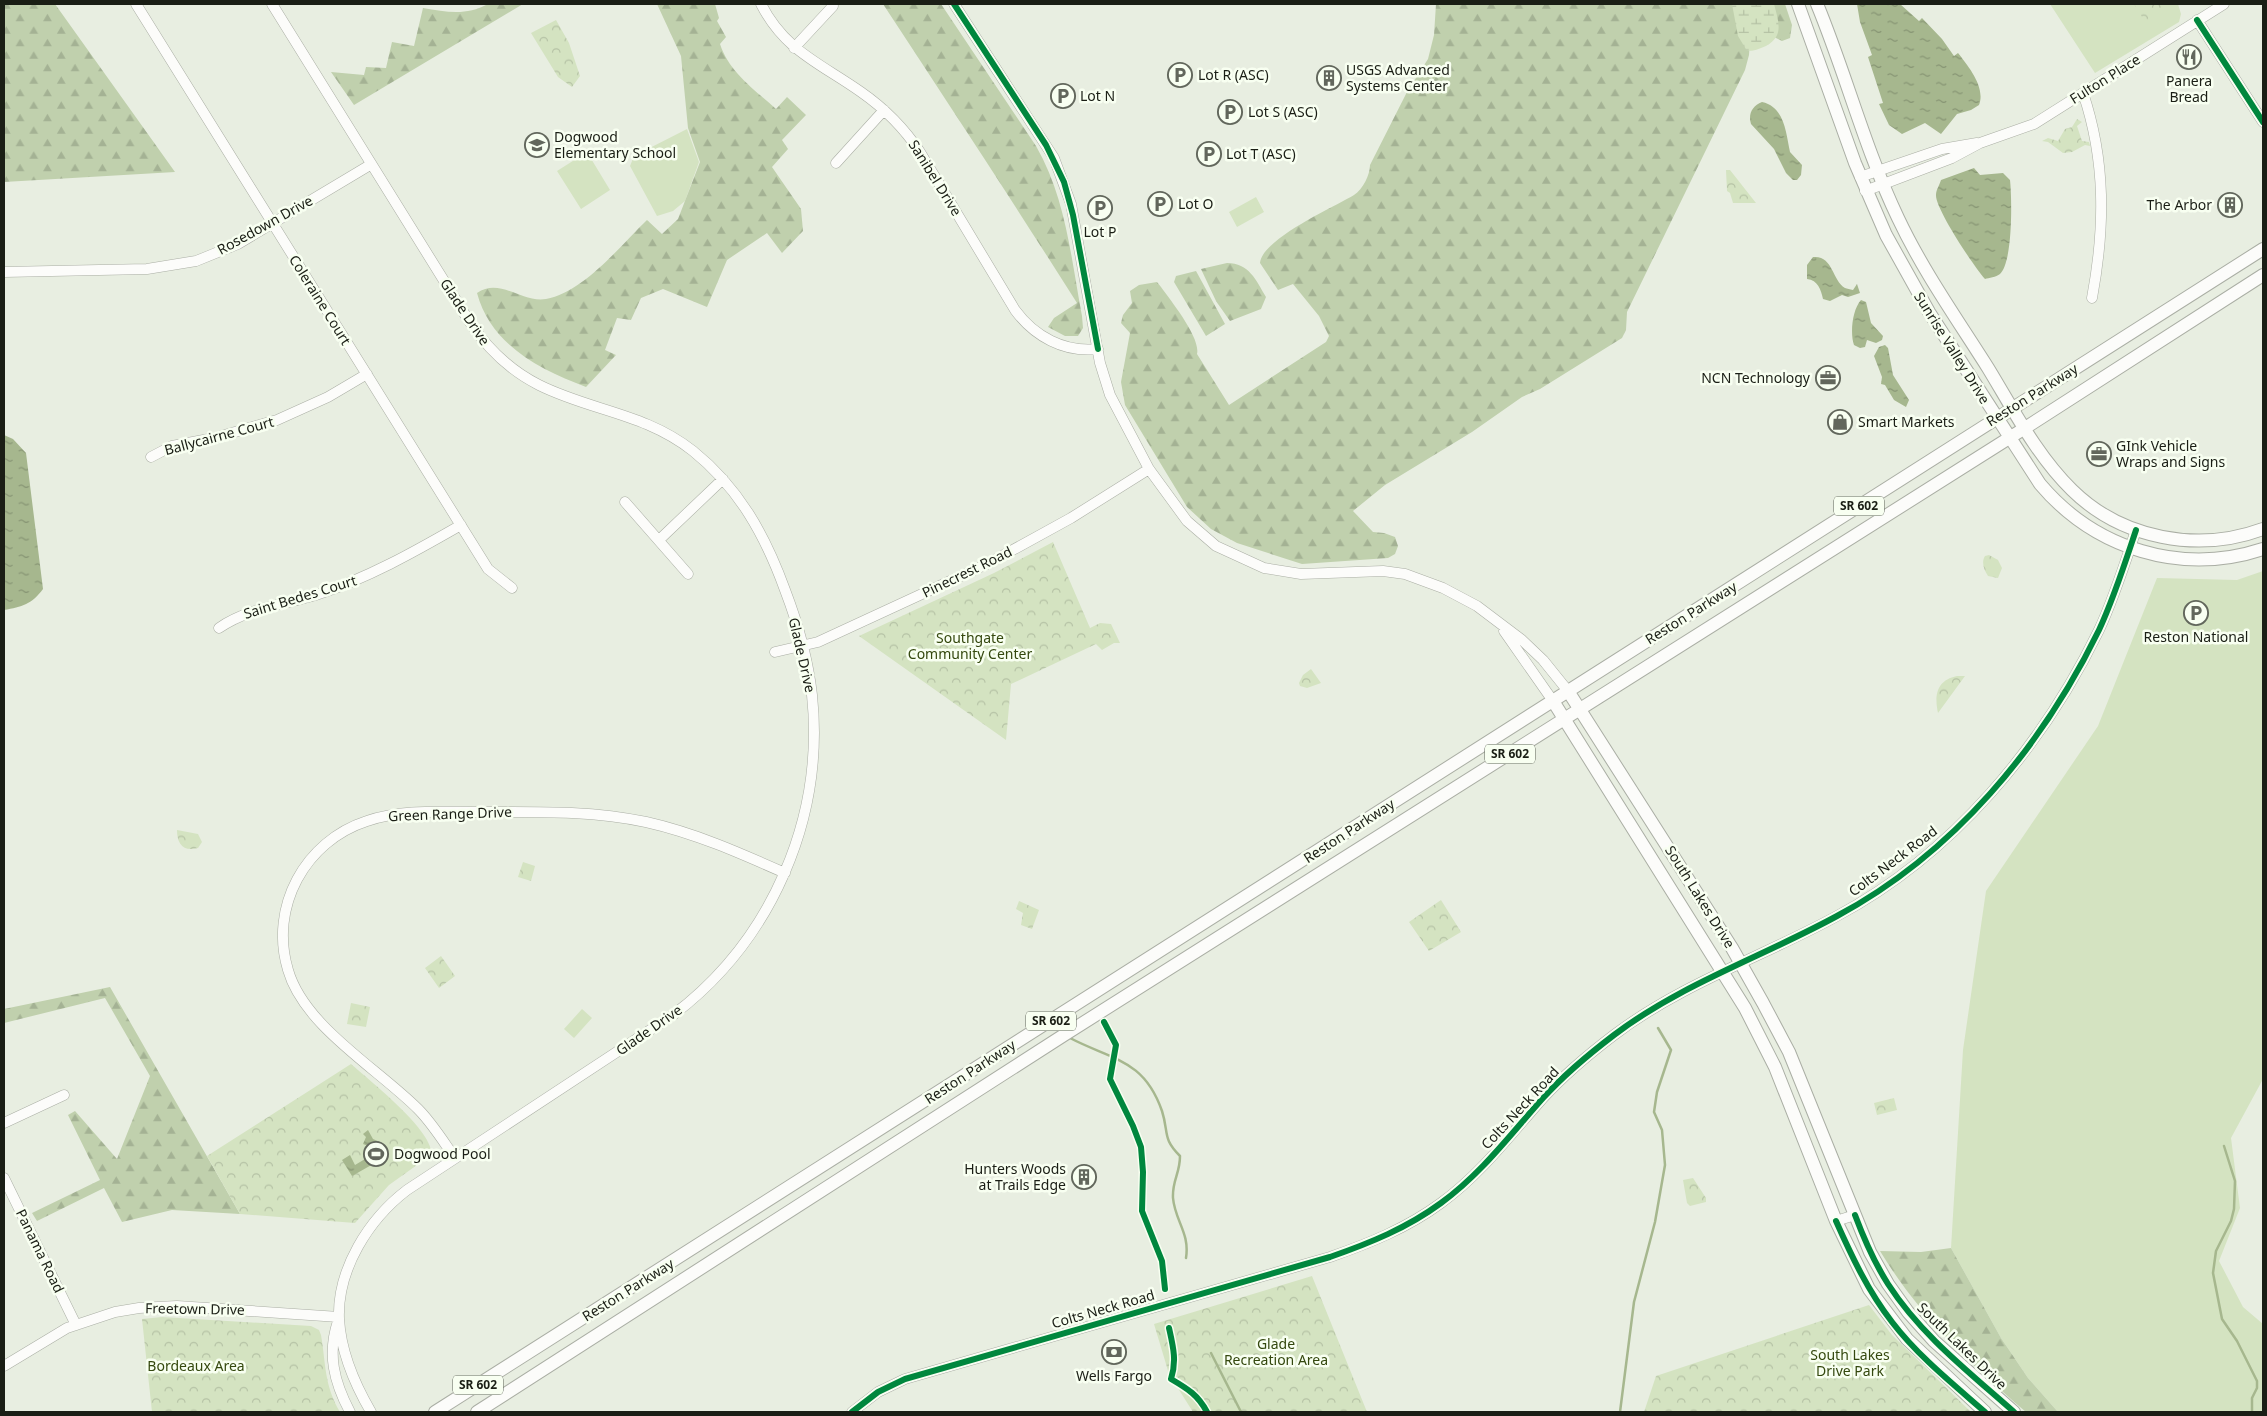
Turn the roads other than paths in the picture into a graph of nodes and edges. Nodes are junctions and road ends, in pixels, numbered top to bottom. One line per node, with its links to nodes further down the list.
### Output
1 (136, 4): 21 (street, Coleraine Court)
2 (272, 4): 16 (street, Glade Drive)
3 (760, 4): 10 (street, Sanibel Drive)
4 (954, 4): 26 (street, South Lakes Drive)
5 (1798, 4): 18 (main road, Sunrise Valley Drive)
6 (1817, 4): 17 (main road, Sunrise Valley Drive)
7 (2224, 4): 9 (street, Fulton Place)
8 (833, 6): 10 (street)
9 (2197, 20): 11 (street, Fulton Place); 13 (street)
10 (794, 48): 12 (street, Sanibel Drive)
11 (2083, 93): 14 (street, Fulton Place); 25 (street)
12 (884, 110): 15 (street); 26 (street, Sanibel Drive)
13 (2263, 122)
14 (1980, 143): 17 (street, Fulton Place); 19 (street, Fulton Place)
15 (836, 163)
16 (370, 165): 21 (street, Rosedown Drive); 34 (street, Glade Drive)
17 (1877, 170): 18 (street, Fulton Place); 19 (main road, Sunrise Valley Drive)
18 (1860, 177): 20 (main road, Sunrise Valley Drive)
19 (1883, 184): 20 (street, Fulton Place); 28 (main road, Sunrise Valley Drive)
20 (1865, 191): 29 (main road, Sunrise Valley Drive)
21 (272, 223): 23 (street, Rosedown Drive); 27 (street, Coleraine Court)
22 (2263, 249): 28 (main road, Reston Parkway / SR 602)
23 (4, 272)
24 (2263, 275): 30 (main road, Reston Parkway / SR 602)
25 (2092, 298)
26 (1098, 349): 33 (street, South Lakes Drive)
27 (367, 374): 32 (street, Ballycairne Court); 36 (street, Coleraine Court)
28 (2012, 408): 29 (main road, Reston Parkway / SR 602); 30 (main road, Sunrise Valley Drive)
29 (1997, 418): 31 (main road, Sunrise Valley Drive); 48 (main road, Reston Parkway / SR 602)
30 (2025, 428): 31 (main road, Reston Parkway / SR 602); 38 (main road, Sunrise Valley Drive)
31 (2009, 438): 40 (main road, Sunrise Valley Drive); 50 (main road, Reston Parkway / SR 602)
32 (151, 457)
33 (1149, 469): 44 (street, South Lakes Drive); 46 (street, Pinecrest Road)
34 (722, 479): 39 (street); 46 (street, Glade Drive)
35 (625, 502): 39 (street)
36 (460, 525): 43 (street, Coleraine Court); 45 (street, Saint Bedes Court)
37 (2263, 529): 38 (main road, Sunrise Valley Drive)
38 (2136, 530): 40 (street, Colts Neck Road)
39 (659, 540): 42 (street)
40 (2130, 548): 41 (main road, Sunrise Valley Drive); 53 (street, Colts Neck Road)
41 (2263, 549)
42 (688, 574)
43 (512, 588)
44 (1499, 624): 48 (street, South Lakes Drive); 49 (street, South Lakes Drive)
45 (219, 628)
46 (803, 647): 47 (street, Pinecrest Road); 52 (street, Glade Drive)
47 (775, 652)
48 (1568, 691): 49 (main road, Reston Parkway / SR 602); 50 (main road, South Lakes Drive)
49 (1553, 701): 51 (main road, South Lakes Drive); 66 (main road, Reston Parkway / SR 602)
50 (1580, 709): 51 (main road, Reston Parkway / SR 602); 53 (main road, South Lakes Drive)
51 (1565, 719): 54 (main road, South Lakes Drive); 67 (main road, Reston Parkway / SR 602)
52 (785, 873): 57 (street, Glade Drive); 57 (street, Green Range Drive)
53 (1741, 963): 54 (street, Colts Neck Road); 59 (main road, South Lakes Drive)
54 (1724, 972): 60 (main road, South Lakes Drive); 68 (street, Colts Neck Road)
55 (64, 1096): 56 (street)
56 (4, 1123)
57 (455, 1158): 61 (street, Glade Drive)
58 (4, 1178): 62 (street, Panama Road)
59 (1854, 1215): 60 (street); 70 (main road, South Lakes Drive)
60 (1836, 1221): 69 (main road, South Lakes Drive)
61 (339, 1317): 62 (street, Freetown Drive); 64 (street, Glade Drive); 65 (street, Glade Drive)
62 (76, 1325): 63 (street, Freetown Drive)
63 (4, 1366)
64 (350, 1412)
65 (372, 1412)
66 (436, 1412)
67 (477, 1412)
68 (852, 1412)
69 (1985, 1412)
70 (2014, 1412)

